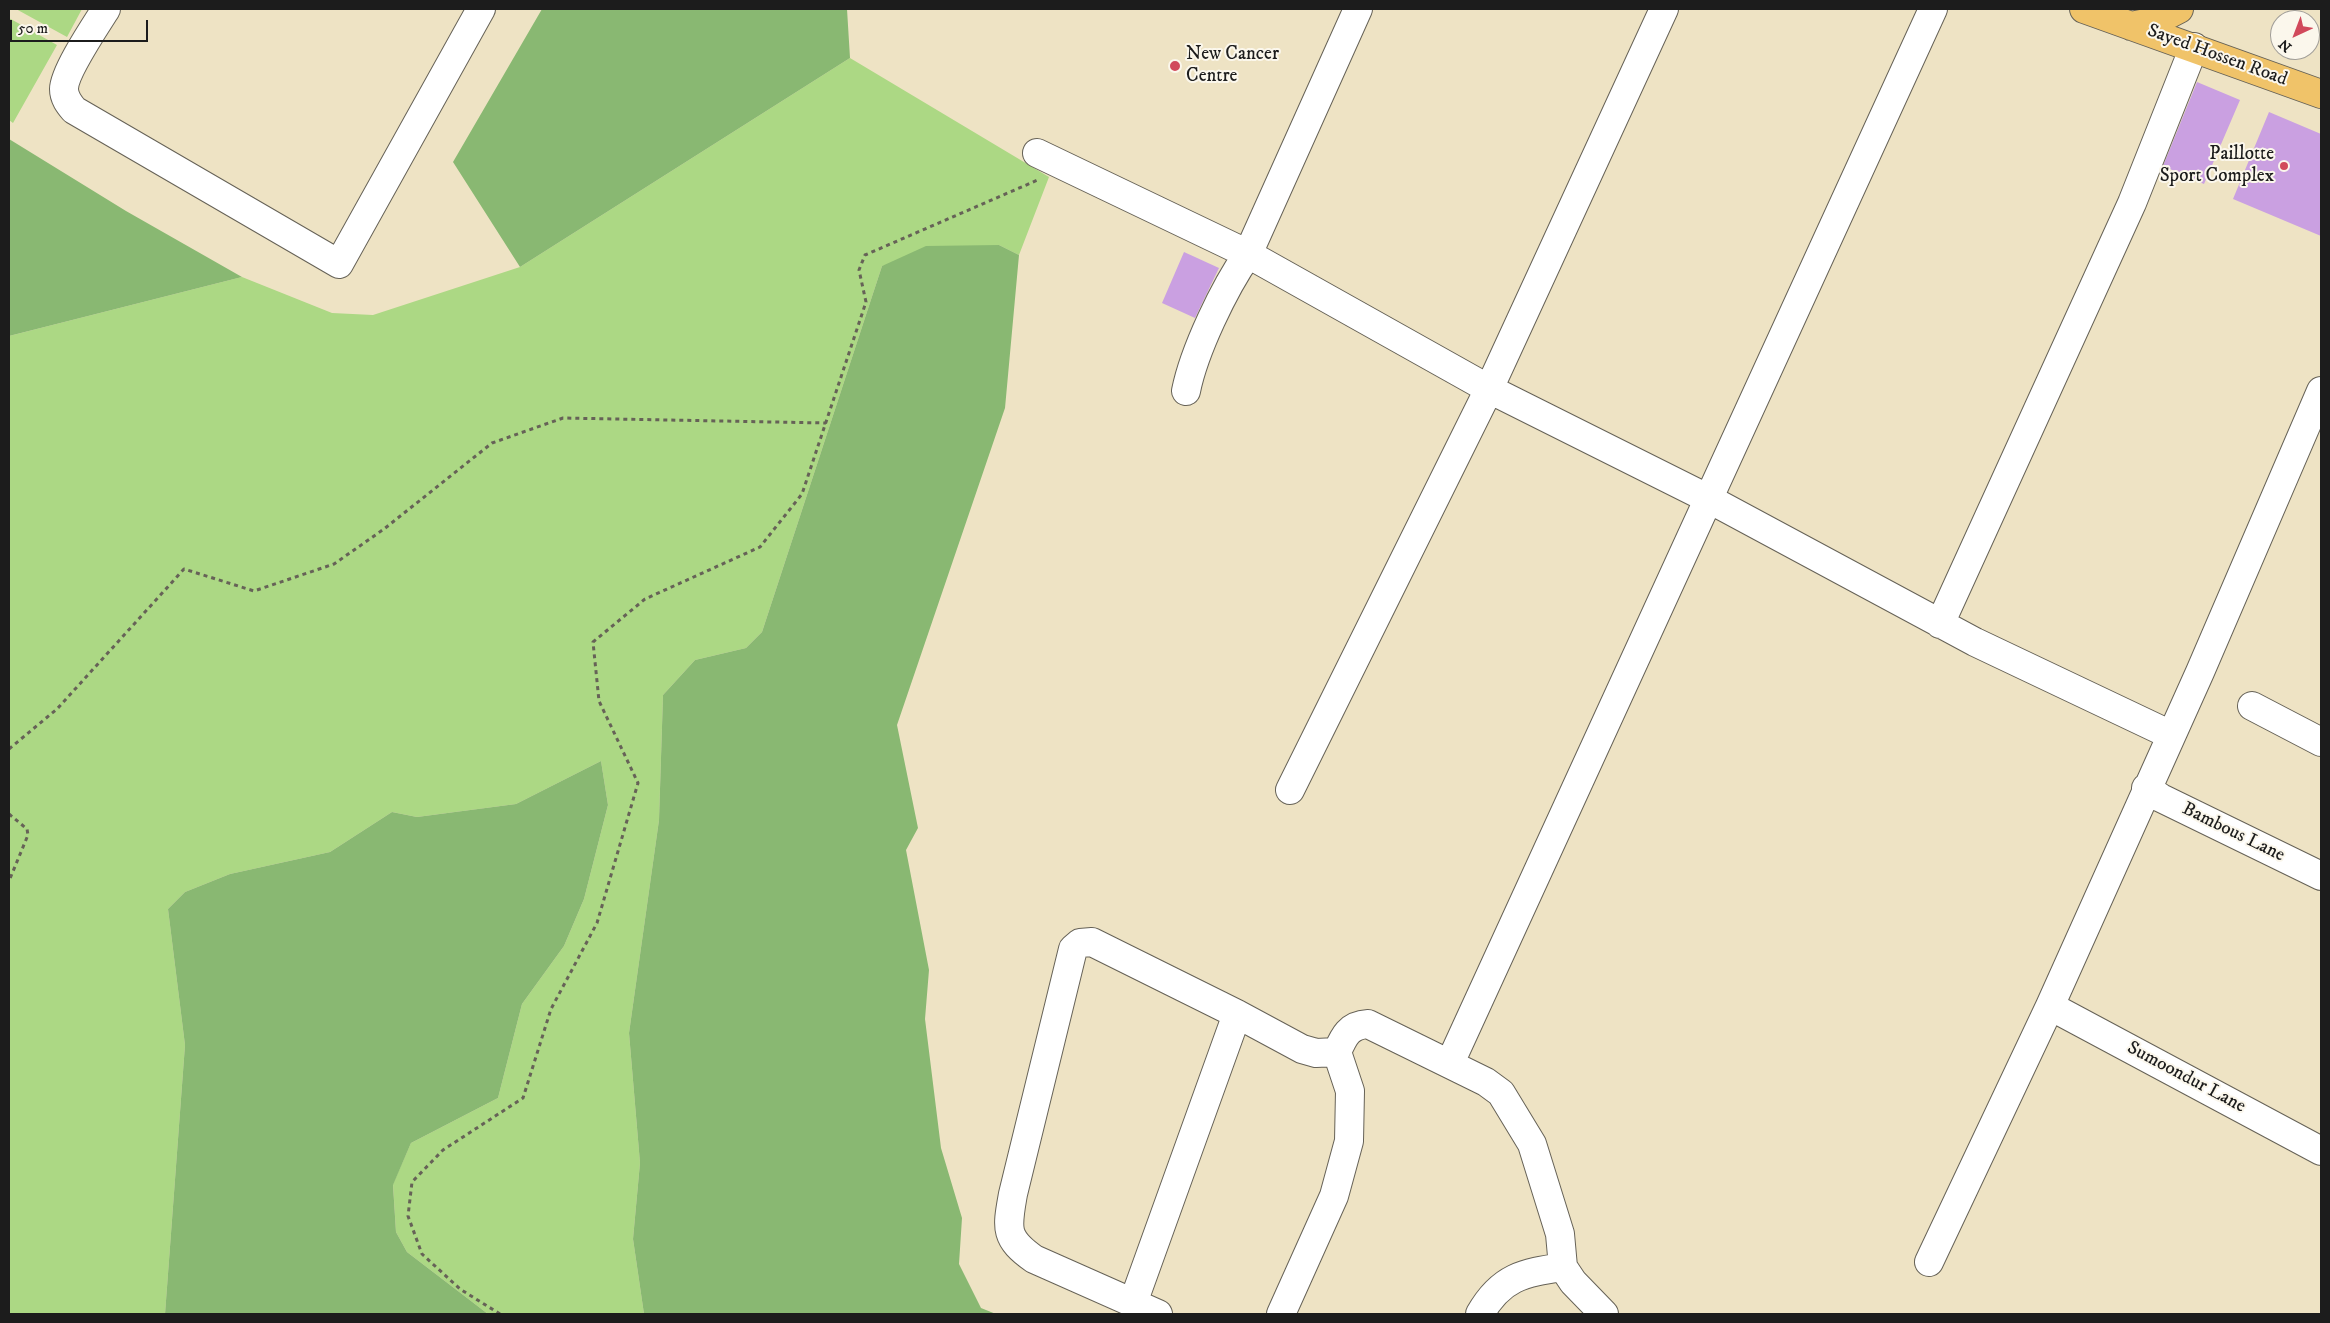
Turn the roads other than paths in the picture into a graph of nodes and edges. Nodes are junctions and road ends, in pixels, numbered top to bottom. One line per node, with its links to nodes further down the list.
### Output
1 (106, 9): 2 (street)
2 (481, 9)
3 (1358, 9): 13 (street)
4 (1664, 9): 14 (street)
5 (1933, 9): 17 (street)
6 (2084, 9): 9 (main road, Sayed Hossen Road)
7 (2179, 9): 9 (main road)
8 (2183, 9): 10 (main road)
9 (2131, 26): 10 (main road, Sayed Hossen Road)
10 (2194, 47): 11 (main road, Sayed Hossen Road); 18 (street)
11 (2321, 94)
12 (1037, 153): 13 (street)
13 (1248, 254): 14 (street); 15 (street)
14 (1489, 389): 17 (street); 23 (street)
15 (1186, 391)
16 (2321, 391): 20 (street)
17 (1709, 499): 18 (street); 28 (street)
18 (1940, 624): 20 (street)
19 (2252, 706): 21 (street)
20 (2171, 735): 22 (street)
21 (2321, 742)
22 (2146, 788): 24 (street, Bambous Lane); 25 (street)
23 (1290, 790)
24 (2321, 876)
25 (2050, 1006): 29 (street, Sumoondur Lane); 30 (street)
26 (1237, 1014): 27 (street); 32 (street); 32 (street)
27 (1337, 1052): 28 (street); 34 (street)
28 (1450, 1064): 31 (street)
29 (2321, 1151)
30 (1929, 1262)
31 (1562, 1267): 35 (street); 36 (street)
32 (1133, 1303): 33 (street)
33 (1158, 1314)
34 (1281, 1314)
35 (1480, 1314)
36 (1604, 1314)

